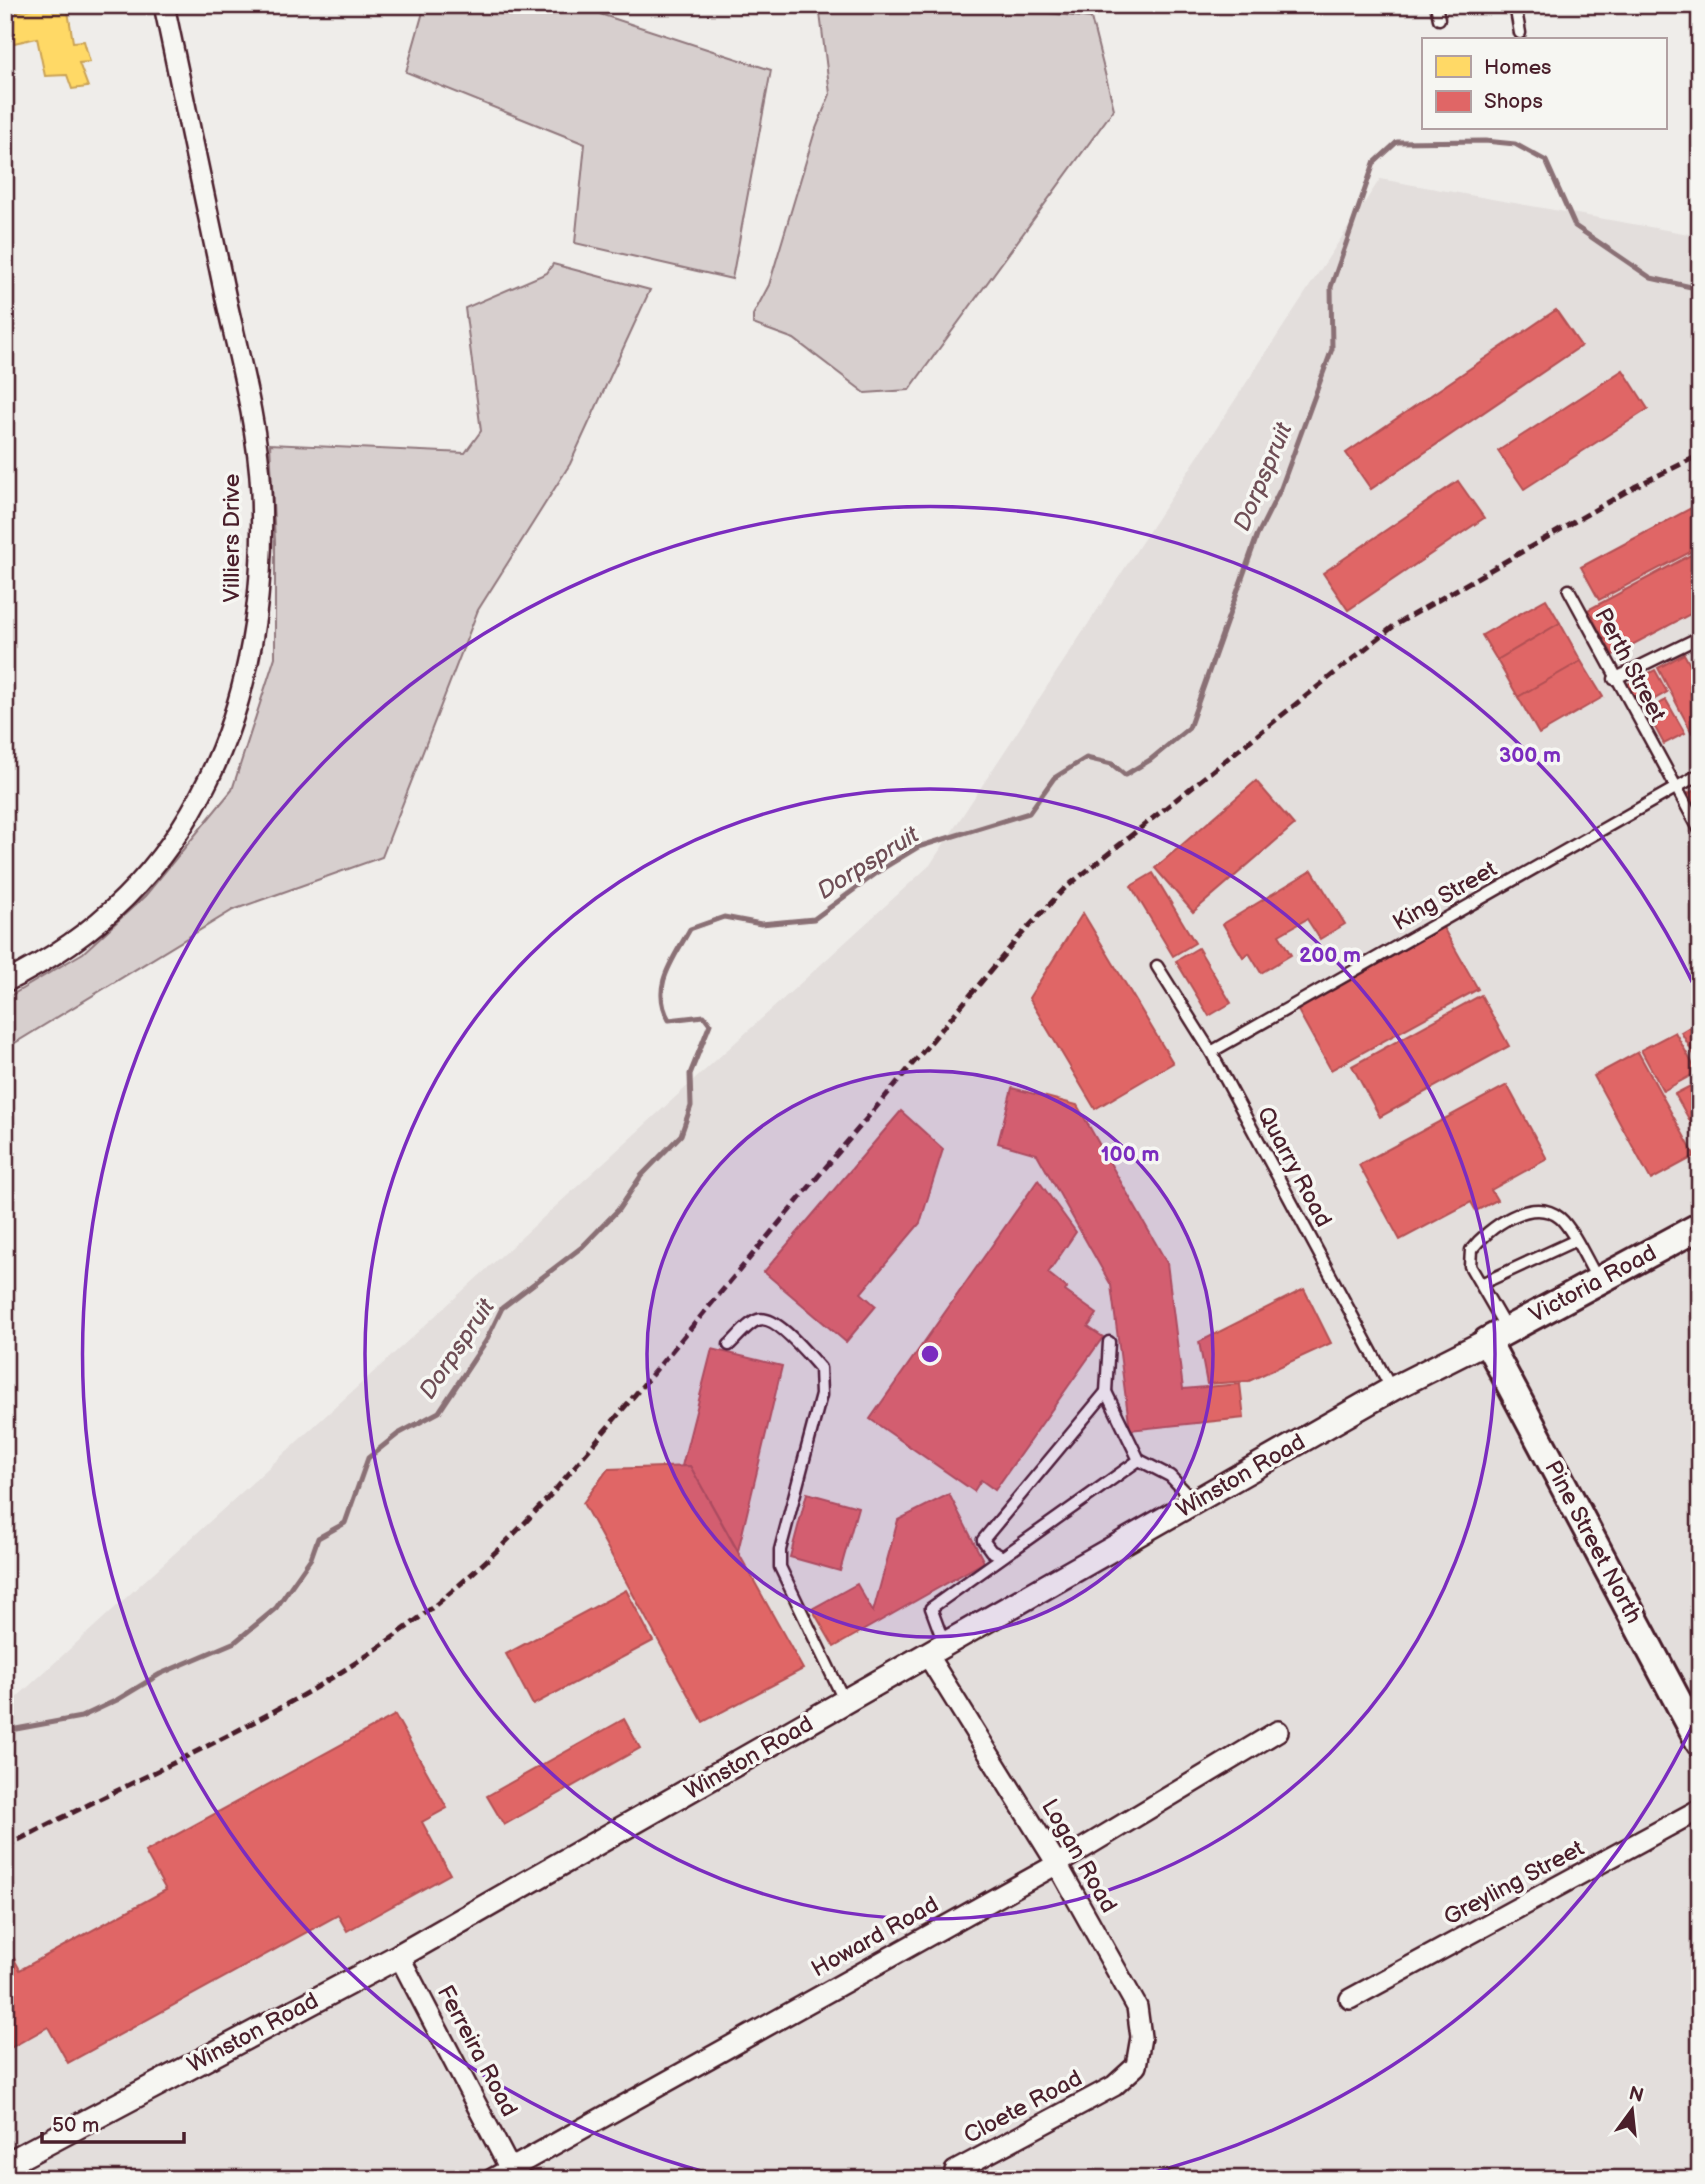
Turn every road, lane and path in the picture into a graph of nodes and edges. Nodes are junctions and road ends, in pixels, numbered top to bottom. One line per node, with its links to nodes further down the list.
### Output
1 (164, 5): 13 (street, Villiers Drive)
2 (1436, 5): 4 (lane)
3 (1515, 5): 5 (lane)
4 (1439, 19)
5 (1520, 33)
6 (1569, 590): 8 (lane, Perth Street)
7 (1700, 637): 8 (lane)
8 (1614, 679): 10 (lane, Perth Street)
9 (1700, 774): 10 (lane, King Street)
10 (1676, 787): 11 (lane, Perth Street); 14 (lane, King Street)
11 (1700, 831)
12 (1157, 966): 14 (lane, Quarry Road)
13 (5, 982)
14 (1211, 1052): 22 (lane, Quarry Road)
15 (1700, 1226): 17 (main road, Victoria Road)
16 (1574, 1241): 17 (lane); 18 (lane); 18 (lane)
17 (1599, 1281): 19 (main road, Victoria Road)
18 (1481, 1284): 19 (lane)
19 (1497, 1336): 22 (street, Winston Road); 30 (main road, Pine Street North)
20 (1109, 1342): 23 (lane)
21 (729, 1345): 28 (lane)
22 (1392, 1389): 25 (street, Winston Road)
23 (1106, 1392): 24 (lane); 26 (lane)
24 (1139, 1460): 25 (lane); 26 (lane)
25 (1195, 1503): 27 (street, Winston Road)
26 (1001, 1556): 27 (lane)
27 (937, 1651): 28 (street, Winston Road); 32 (street, Logan Road)
28 (845, 1703): 33 (street, Winston Road)
29 (1278, 1731): 32 (street, Howard Road)
30 (1700, 1743)
31 (1700, 1809): 34 (street, Greyling Street)
32 (1057, 1864): 35 (street, Logan Road); 37 (street, Howard Road)
33 (399, 1956): 36 (street, Winston Road); 37 (street, Ferreira Road)
34 (1350, 1999)
35 (1114, 2086): 38 (street, Cloete Road)
36 (5, 2165)
37 (518, 2171): 39 (street, Howard Road)
38 (955, 2171)
39 (492, 2179)

